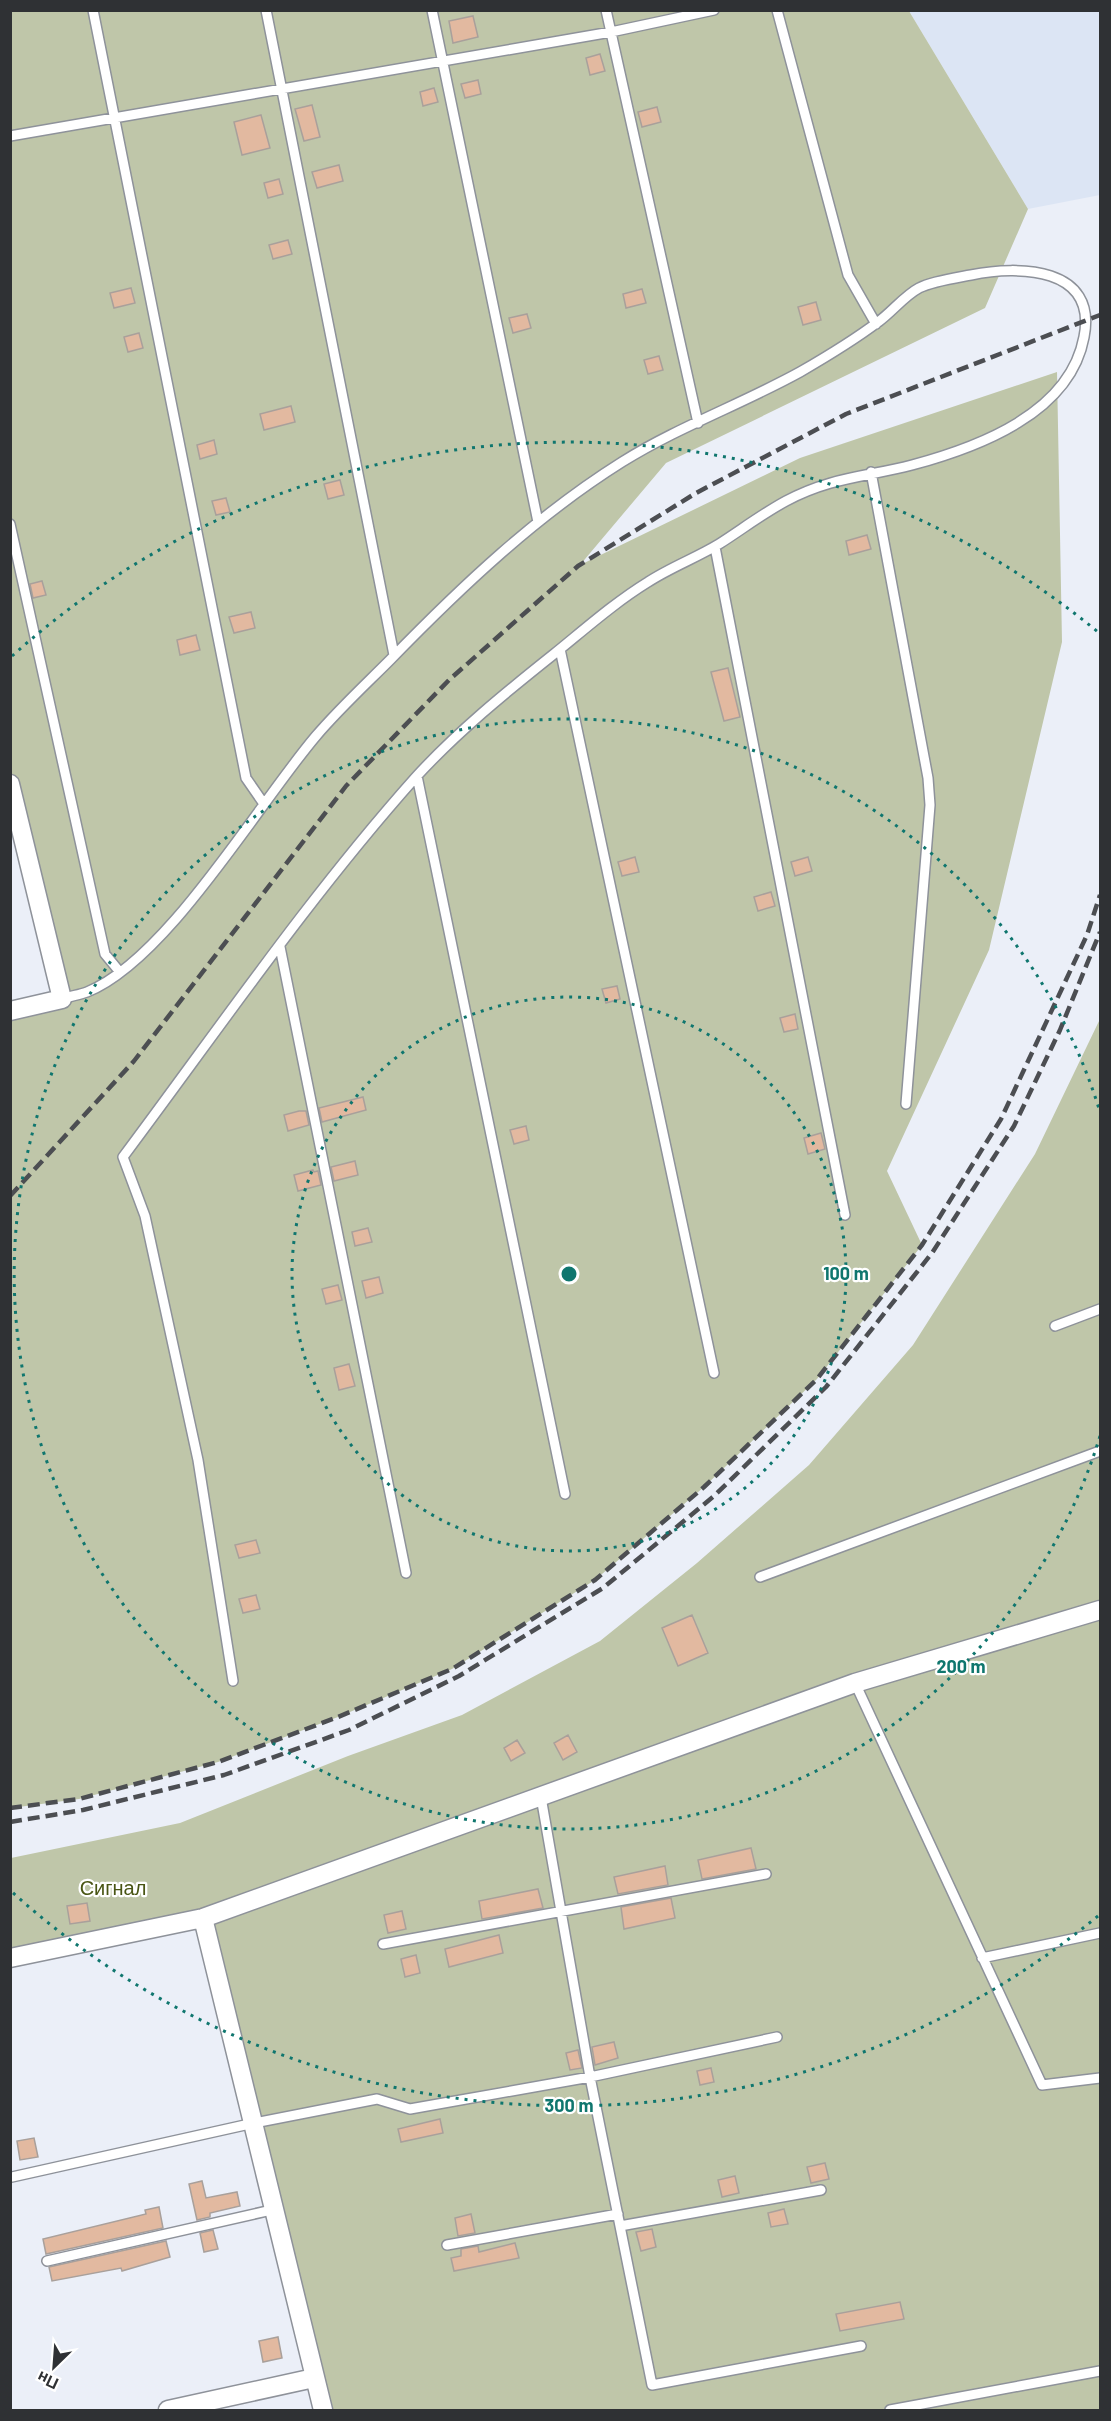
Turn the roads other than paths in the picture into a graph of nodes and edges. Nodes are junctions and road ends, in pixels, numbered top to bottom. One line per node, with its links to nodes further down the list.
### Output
1 (93, 10): 10 (lane)
2 (266, 10): 9 (lane)
3 (432, 10): 8 (lane)
4 (606, 10): 7 (lane)
5 (714, 10): 7 (lane)
6 (777, 10): 12 (lane)
7 (611, 32): 8 (lane); 13 (lane)
8 (442, 61): 9 (lane); 15 (lane)
9 (282, 89): 10 (lane); 19 (lane)
10 (116, 118): 11 (lane); 22 (lane)
11 (10, 136)
12 (876, 324): 13 (lane); 14 (lane)
13 (698, 423): 15 (lane)
14 (871, 472): 17 (lane); 27 (lane)
15 (538, 522): 19 (lane)
16 (10, 524): 24 (lane)
17 (715, 547): 18 (lane); 28 (lane)
18 (560, 649): 20 (lane); 31 (lane)
19 (394, 655): 22 (lane)
20 (417, 776): 23 (lane); 33 (lane)
21 (10, 784): 25 (street)
22 (264, 804): 24 (lane)
23 (280, 947): 34 (lane); 37 (lane)
24 (119, 971): 25 (lane)
25 (62, 999): 26 (street)
26 (10, 1011)
27 (906, 1104)
28 (846, 1215)
29 (1101, 1309): 30 (lane)
30 (1055, 1326)
31 (714, 1373)
32 (1101, 1451): 35 (lane)
33 (565, 1494)
34 (406, 1573)
35 (760, 1577)
36 (1101, 1610): 38 (street)
37 (233, 1681)
38 (855, 1683): 39 (street); 46 (lane)
39 (541, 1797): 41 (lane); 42 (street)
40 (766, 1874): 41 (lane)
41 (563, 1912): 44 (lane); 48 (lane)
42 (203, 1918): 45 (street); 50 (street)
43 (1101, 1934): 46 (lane)
44 (383, 1944)
45 (10, 1958)
46 (982, 1958): 49 (lane)
47 (777, 2037): 48 (lane)
48 (590, 2077): 50 (lane); 54 (lane)
49 (1101, 2078)
50 (255, 2123): 51 (lane); 53 (street)
51 (12, 2177)
52 (821, 2190): 55 (lane)
53 (276, 2209): 57 (lane); 60 (street)
54 (618, 2214): 55 (lane); 56 (lane)
55 (620, 2226): 58 (lane)
56 (447, 2245)
57 (47, 2261)
58 (861, 2346)
59 (1101, 2371): 63 (lane)
60 (314, 2378): 61 (street); 62 (street)
61 (168, 2410)
62 (323, 2410)
63 (890, 2410)

